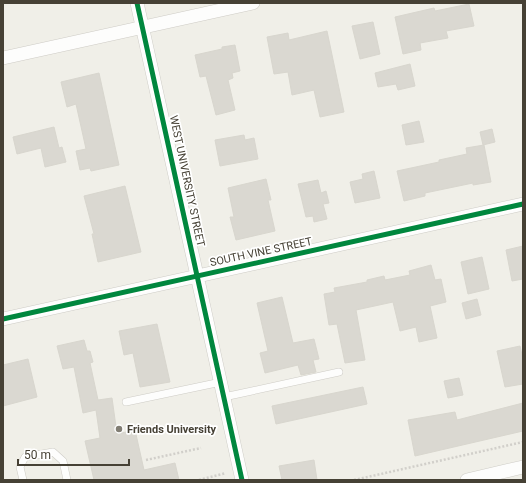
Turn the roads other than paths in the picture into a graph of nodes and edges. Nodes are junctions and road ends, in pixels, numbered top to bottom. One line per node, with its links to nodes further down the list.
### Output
1 (137, 3): 3 (street, WEST UNIVERSITY STREET)
2 (253, 3): 3 (street)
3 (143, 27): 4 (street); 6 (street, WEST UNIVERSITY STREET)
4 (3, 58)
5 (523, 204): 6 (street, SOUTH VINE STREET)
6 (198, 276): 7 (street, SOUTH VINE STREET); 9 (street, WEST UNIVERSITY STREET)
7 (3, 319)
8 (339, 372): 10 (lane)
9 (221, 382): 10 (street, WEST UNIVERSITY STREET); 11 (lane)
10 (224, 397): 15 (street, WEST UNIVERSITY STREET)
11 (126, 402)
12 (523, 467): 16 (street)
13 (23, 480): 14 (lane)
14 (67, 480)
15 (242, 480)
16 (467, 480)

